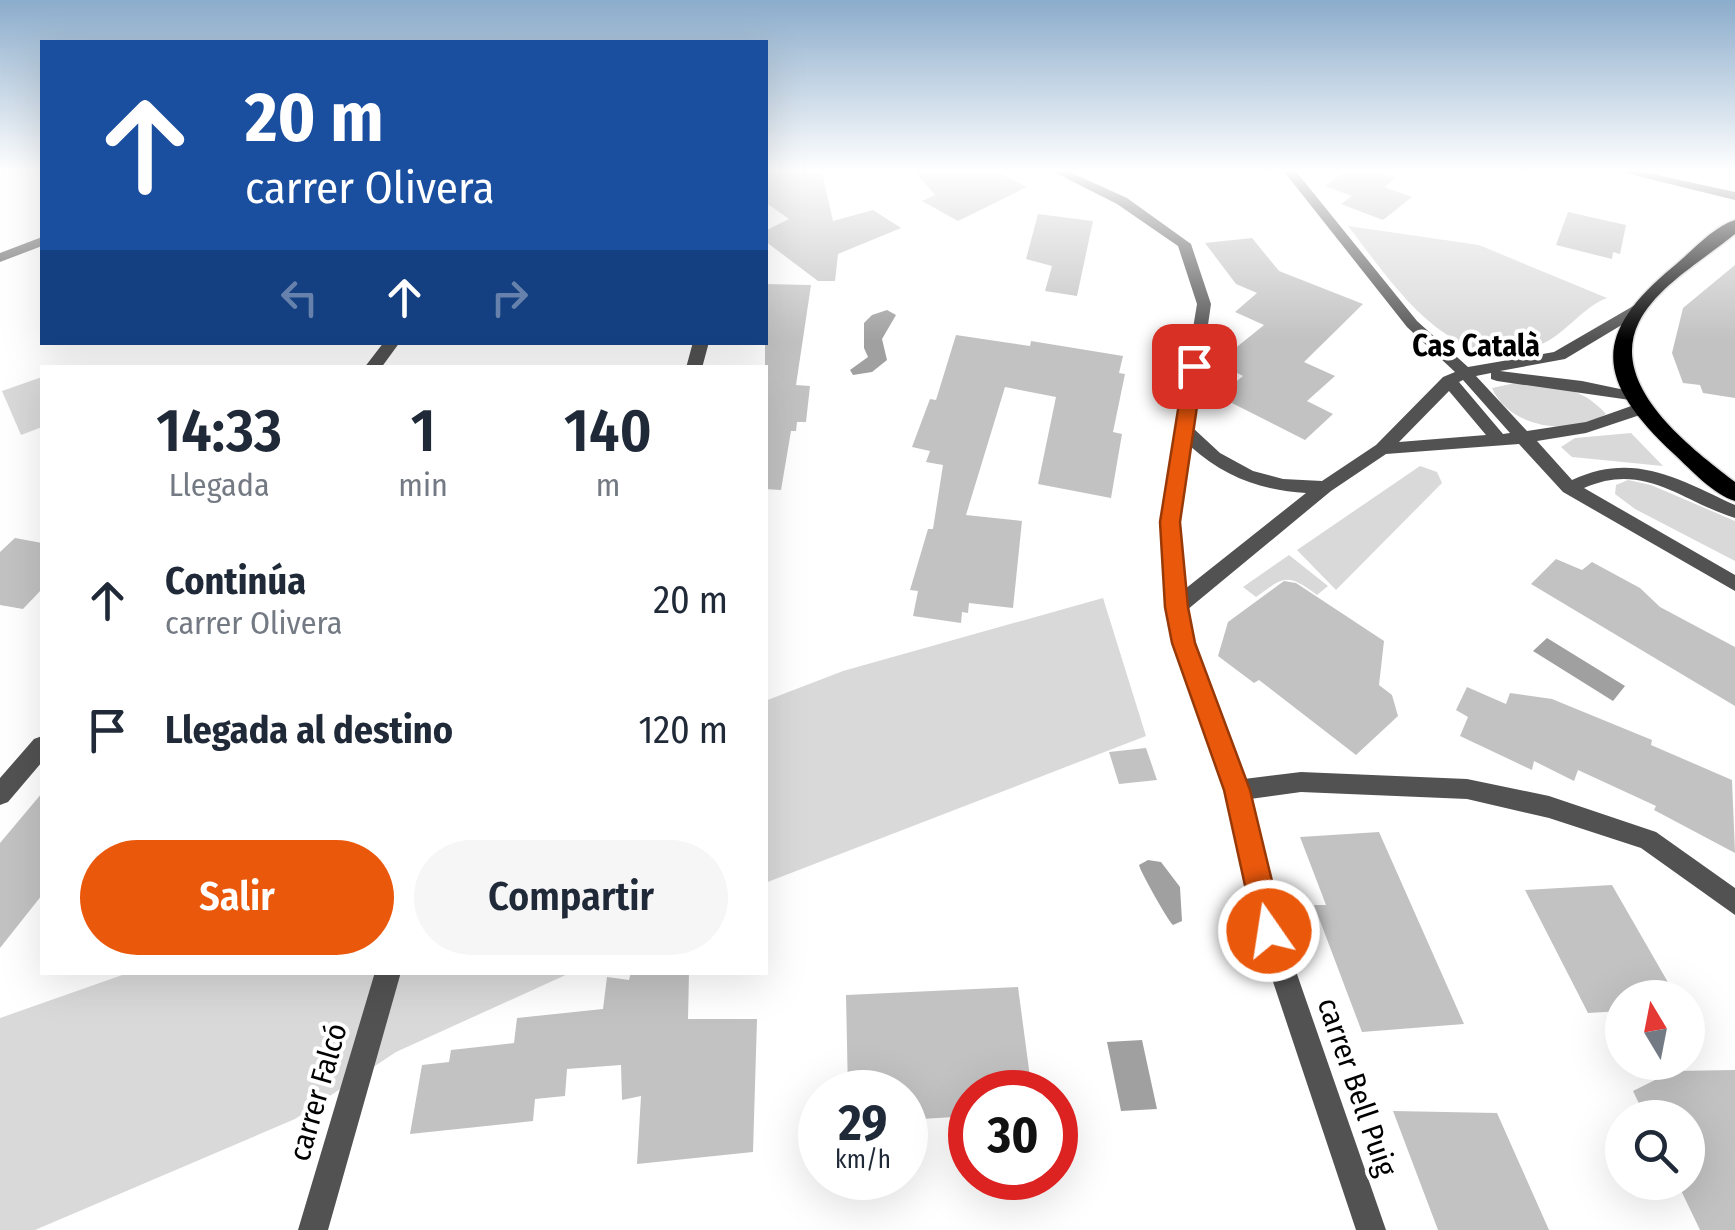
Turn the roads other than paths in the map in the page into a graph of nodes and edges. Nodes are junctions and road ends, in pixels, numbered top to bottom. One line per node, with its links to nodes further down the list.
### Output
1 (1159, 226): 11 (street, carrer Bell Puig)
2 (1334, 226): 9 (street)
3 (1733, 226): 6 (main road)
4 (40, 243): 5 (street)
5 (0, 258)
6 (1640, 308): 9 (street); 10 (main road)
7 (391, 345): 8 (street)
8 (374, 365)
9 (1458, 377): 10 (street); 12 (street); 13 (street); 14 (street)
10 (1641, 404): 12 (street); 17 (main road)
11 (1183, 428): 15 (street); 20 (street, carrer Bell Puig)
12 (1523, 436): 13 (street); 16 (street)
13 (1498, 439): 14 (street)
14 (1382, 449): 15 (street)
15 (1325, 486): 20 (street)
16 (1569, 488): 18 (street); 19 (street)
17 (1735, 493)
18 (1735, 512)
19 (1735, 584)
20 (1177, 607): 22 (street, carrer Bell Puig)
21 (40, 748): 23 (street)
22 (1237, 790): 24 (street); 27 (street, carrer Bell Puig)
23 (0, 795)
24 (1735, 903)
25 (387, 975): 26 (street, carrer Falcó)
26 (313, 1230)
27 (1371, 1230)

